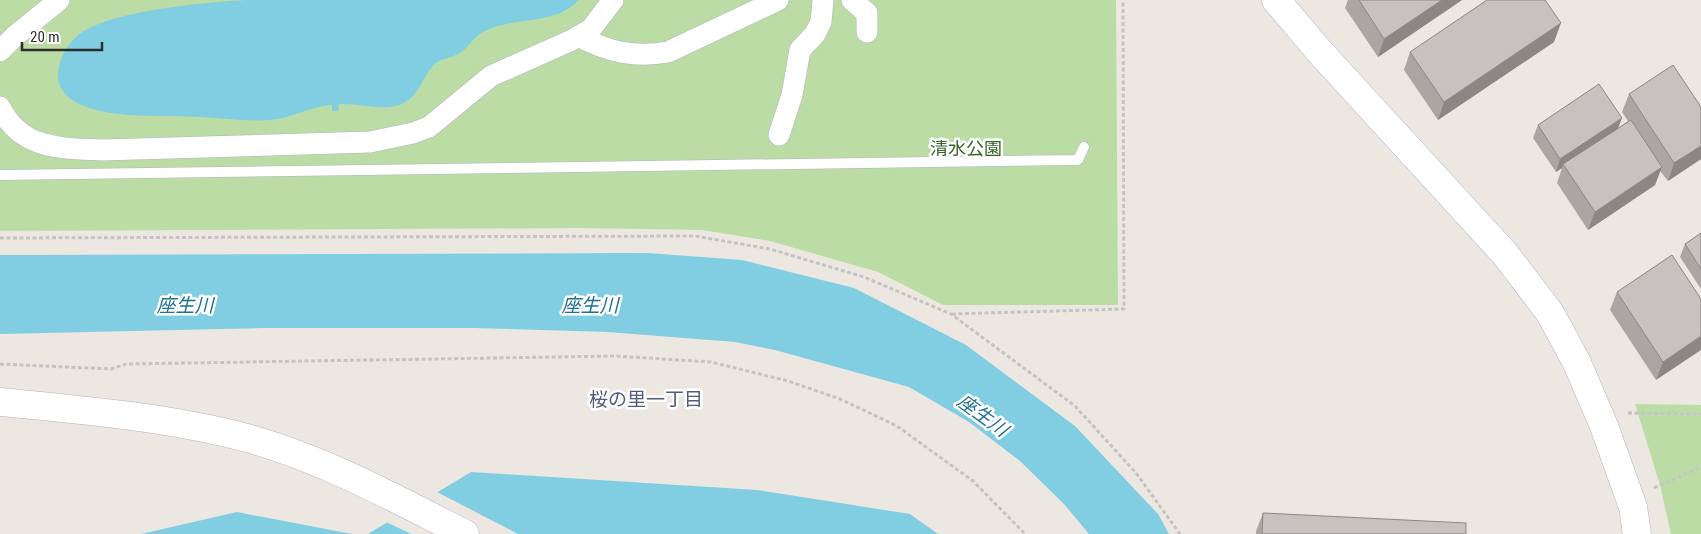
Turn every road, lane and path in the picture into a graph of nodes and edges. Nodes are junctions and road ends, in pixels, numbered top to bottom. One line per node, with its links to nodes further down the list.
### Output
1 (59, 0): 10 (street)
2 (613, 0): 9 (street)
3 (778, 0): 9 (street)
4 (823, 0): 12 (street)
5 (852, 0): 8 (street)
6 (1123, 0): 16 (path)
7 (1276, 0): 26 (street)
8 (867, 32)
9 (578, 36): 11 (street)
10 (0, 51)
11 (3, 122)
12 (779, 135)
13 (1084, 147): 14 (lane)
14 (0, 175)
15 (0, 238): 16 (path)
16 (951, 314): 25 (path)
17 (0, 364): 24 (path)
18 (0, 402): 23 (street)
19 (1628, 412): 20 (path)
20 (1701, 414)
21 (1701, 468): 22 (path)
22 (1654, 488)
23 (465, 534)
24 (1025, 534)
25 (1180, 534)
26 (1637, 534)

